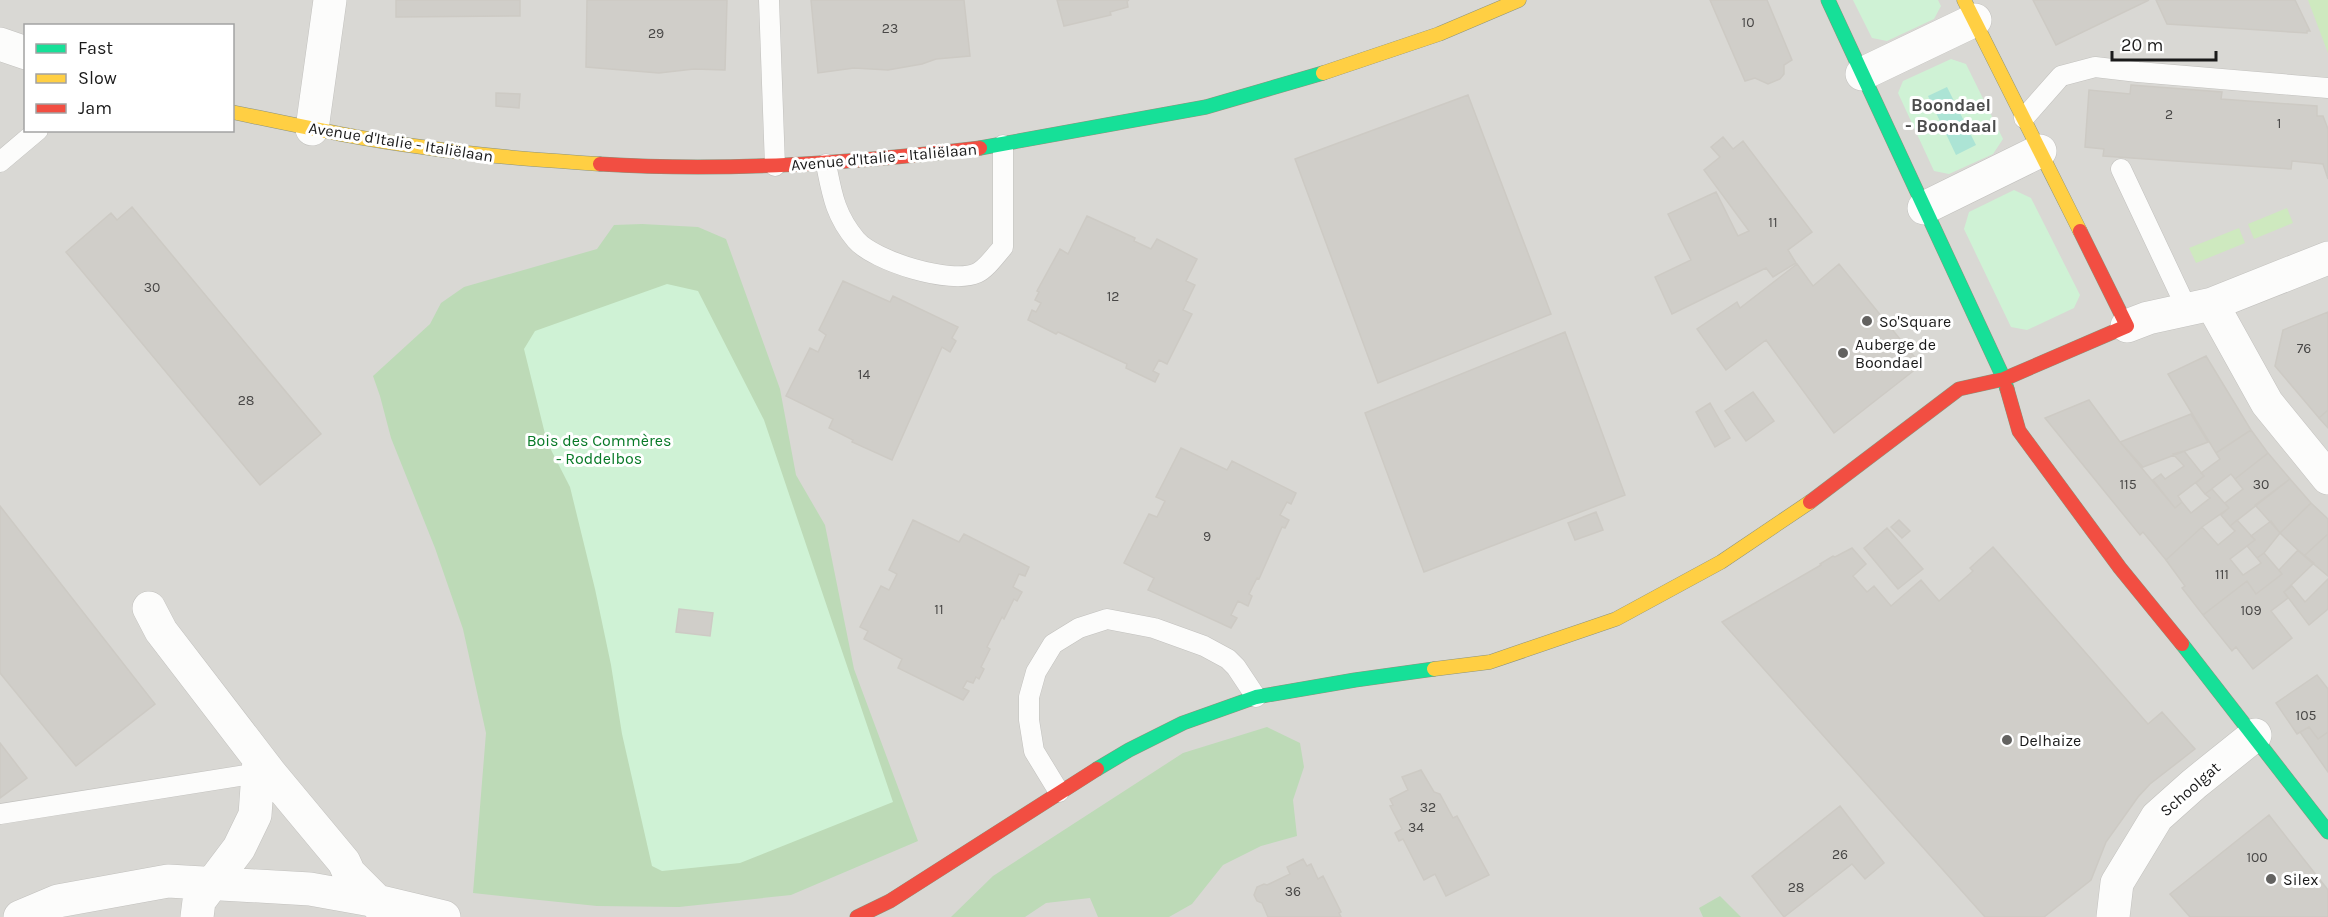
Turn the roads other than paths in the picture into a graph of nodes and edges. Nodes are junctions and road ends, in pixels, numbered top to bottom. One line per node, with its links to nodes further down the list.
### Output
1 (330, 0): 12 (street)
2 (769, 0): 18 (lane)
3 (1519, 0): 14 (street, Avenue d'Italie - Italiëlaan)
4 (1828, 0): 8 (street)
5 (1969, 10): 8 (street); 11 (street)
6 (0, 44): 7 (street)
7 (24, 52)
8 (1863, 74): 20 (street)
9 (2328, 87): 11 (lane)
10 (234, 112): 12 (street, Avenue d'Italie - Italiëlaan)
11 (2024, 118): 15 (street)
12 (312, 129): 18 (street, Avenue d'Italie - Italiëlaan)
13 (36, 132): 16 (lane)
14 (1003, 145): 17 (street, Avenue d'Italie - Italiëlaan); 17 (lane)
15 (2040, 151): 20 (street); 23 (street)
16 (0, 162)
17 (826, 164): 18 (street, Avenue d'Italie - Italiëlaan)
18 (775, 166)
19 (2121, 169): 22 (lane)
20 (1924, 208): 24 (street)
21 (2328, 258): 22 (street)
22 (2199, 307): 23 (street); 25 (street)
23 (2127, 326): 24 (street)
24 (2004, 379): 27 (street); 28 (street)
25 (2328, 478)
26 (149, 608): 29 (street)
27 (1256, 697): 30 (street); 30 (lane)
28 (2254, 735): 32 (street); 41 (street, Schoolgat)
29 (259, 766): 31 (lane); 33 (street); 35 (street)
30 (1059, 792): 36 (street)
31 (0, 814)
32 (2328, 832)
33 (213, 883): 34 (street); 35 (street); 38 (street)
34 (77, 906): 37 (street)
35 (379, 909): 39 (street)
36 (894, 909): 40 (street)
37 (20, 917)
38 (197, 917)
39 (444, 917)
40 (856, 917)
41 (2113, 917)

